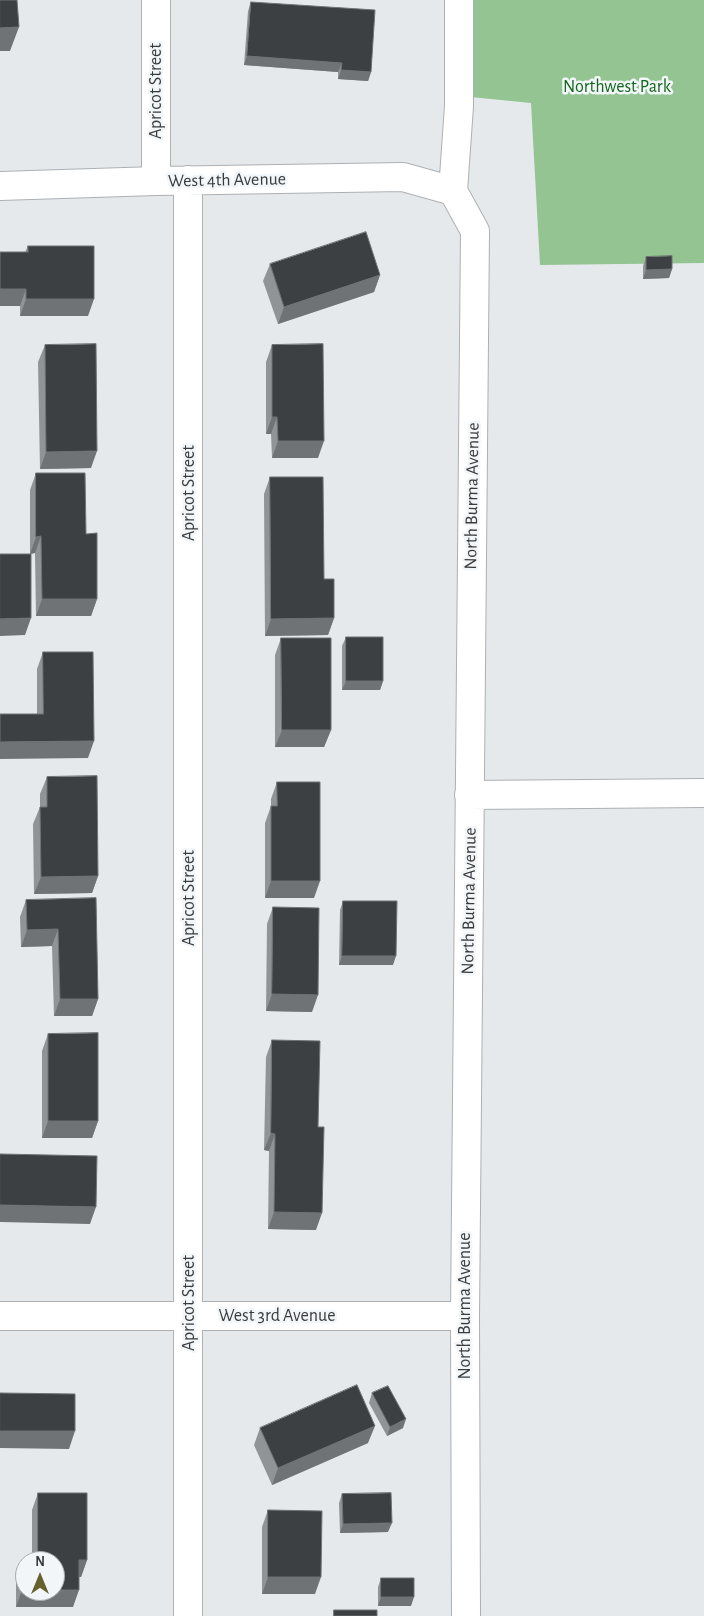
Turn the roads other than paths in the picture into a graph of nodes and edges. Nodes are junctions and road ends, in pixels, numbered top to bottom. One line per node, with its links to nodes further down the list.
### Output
1 (156, 0): 4 (street, Apricot Street)
2 (459, 0): 6 (street)
3 (188, 180): 4 (street, West 4th Avenue); 6 (street, West 4th Avenue); 10 (street, Apricot Street)
4 (156, 181): 5 (street, West 4th Avenue)
5 (0, 186)
6 (452, 191): 8 (street, North Burma Avenue)
7 (704, 793): 8 (street)
8 (470, 795): 11 (street, North Burma Avenue)
9 (0, 1316): 10 (street, West 3rd Avenue)
10 (189, 1316): 11 (street, West 3rd Avenue); 12 (street, Apricot Street)
11 (465, 1316): 13 (street, North Burma Avenue)
12 (188, 1616)
13 (466, 1616)

